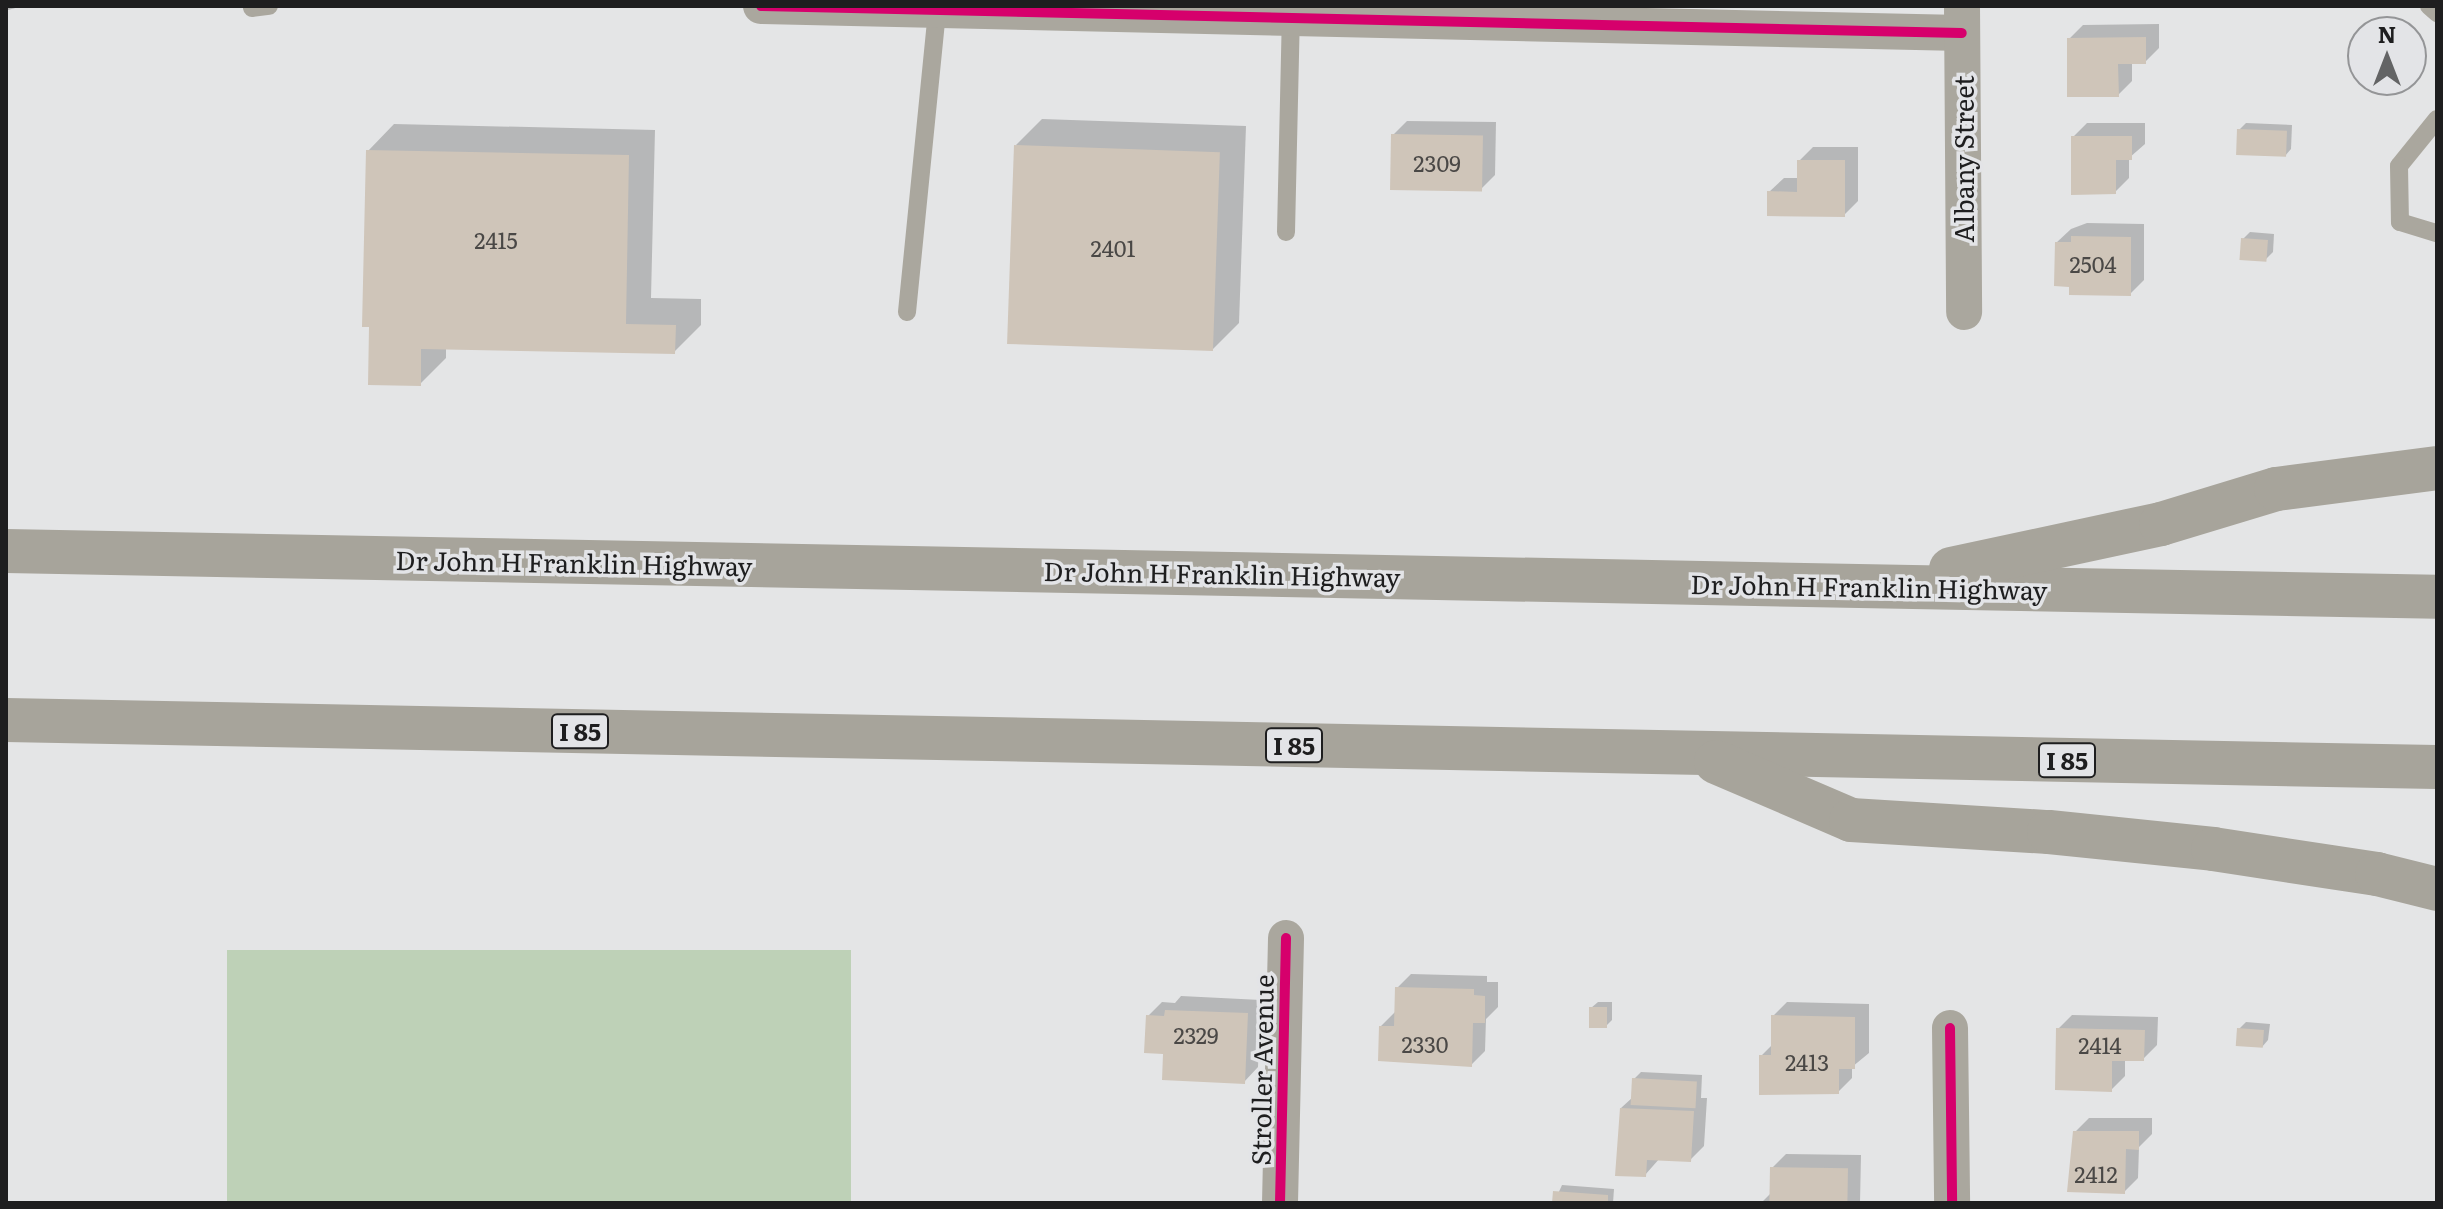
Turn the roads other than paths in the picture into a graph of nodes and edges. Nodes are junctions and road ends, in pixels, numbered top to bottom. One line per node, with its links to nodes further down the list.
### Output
1 (761, 6): 3 (street)
2 (2429, 6): 4 (lane)
3 (937, 11): 5 (street); 10 (lane)
4 (2437, 13)
5 (1291, 18): 6 (street); 8 (lane)
6 (1962, 19): 11 (street, Albany Street)
7 (2437, 119): 9 (lane)
8 (1286, 232)
9 (2437, 233)
10 (907, 312)
11 (1964, 312)
12 (2437, 468): 14 (highway)
13 (6, 551): 14 (highway, Dr John H Franklin Highway)
14 (1858, 587): 15 (highway, Dr John H Franklin Highway)
15 (2437, 597)
16 (6, 720): 17 (highway, I 85)
17 (1697, 754): 18 (highway, I 85); 19 (highway)
18 (2437, 767)
19 (2437, 889)
20 (1286, 938): 22 (street, Stroller Avenue)
21 (1950, 1028): 23 (street)
22 (1280, 1203)
23 (1952, 1203)

